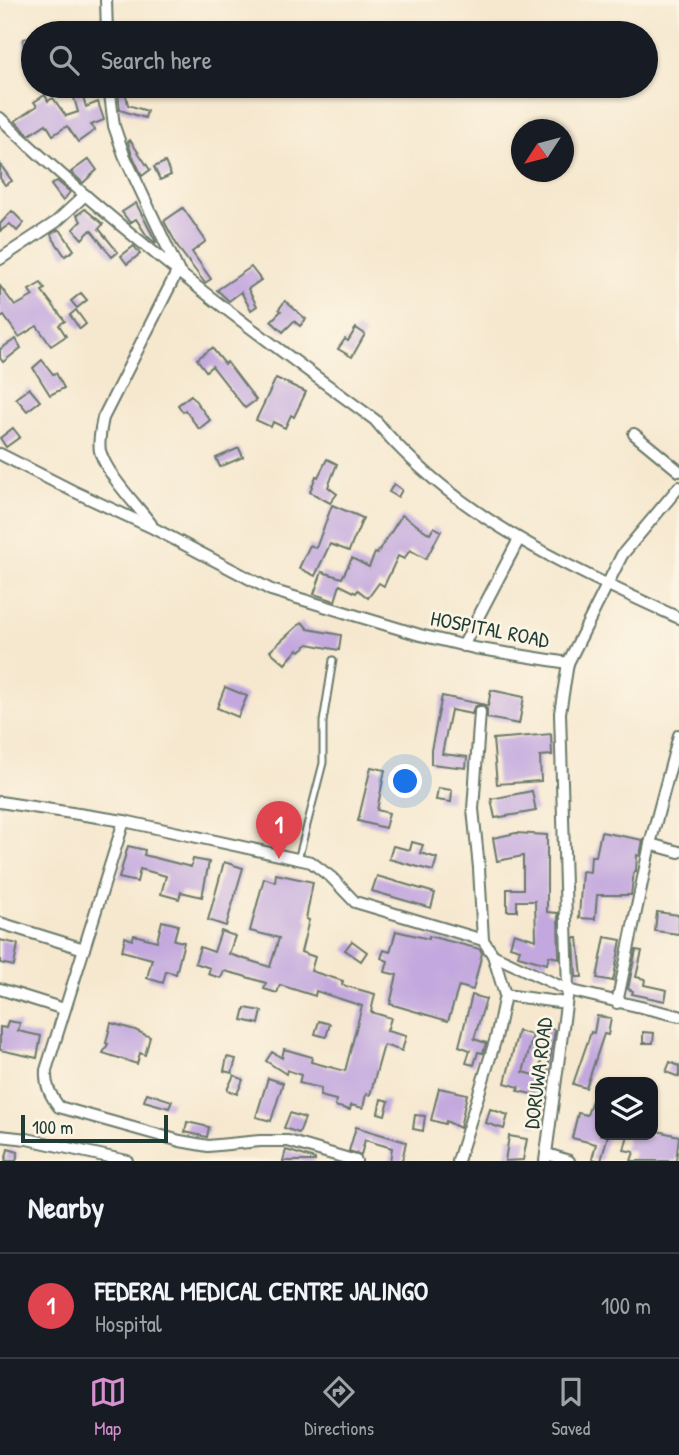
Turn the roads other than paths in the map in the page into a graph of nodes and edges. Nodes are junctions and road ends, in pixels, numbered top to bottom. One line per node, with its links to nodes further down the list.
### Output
1 (106, 0): 2 (street)
2 (107, 21)
3 (110, 98): 7 (street)
4 (0, 118): 5 (street)
5 (85, 195): 6 (street); 7 (street)
6 (0, 259)
7 (178, 270): 12 (street); 13 (street)
8 (634, 435): 10 (street)
9 (0, 454): 12 (street, HOSPITAL ROAD)
10 (678, 467)
11 (679, 487): 14 (street)
12 (153, 528): 16 (street, HOSPITAL ROAD)
13 (519, 539): 14 (street); 16 (street)
14 (607, 585): 15 (street); 18 (street)
15 (679, 618)
16 (463, 646): 18 (street, HOSPITAL ROAD)
17 (332, 660): 25 (lane)
18 (568, 663): 31 (street, HOSPITAL ROAD)
19 (480, 712): 27 (street)
20 (679, 735): 23 (street)
21 (0, 802): 22 (street)
22 (124, 821): 25 (street); 28 (street)
23 (650, 844): 24 (street); 34 (street)
24 (679, 852)
25 (298, 860): 27 (street)
26 (0, 923): 28 (street)
27 (483, 940): 29 (street)
28 (84, 950): 35 (street)
29 (493, 955): 31 (street); 32 (street)
30 (0, 989): 35 (street)
31 (568, 990): 33 (street, DORUWA ROAD); 34 (street)
32 (505, 995): 33 (street); 41 (street)
33 (566, 1003): 38 (street, DORUWA ROAD)
34 (617, 1003): 36 (street)
35 (64, 1009): 40 (street)
36 (679, 1016)
37 (0, 1136): 39 (street)
38 (546, 1157): 42 (street)
39 (127, 1161)
40 (356, 1161)
41 (458, 1161)
42 (569, 1161)

